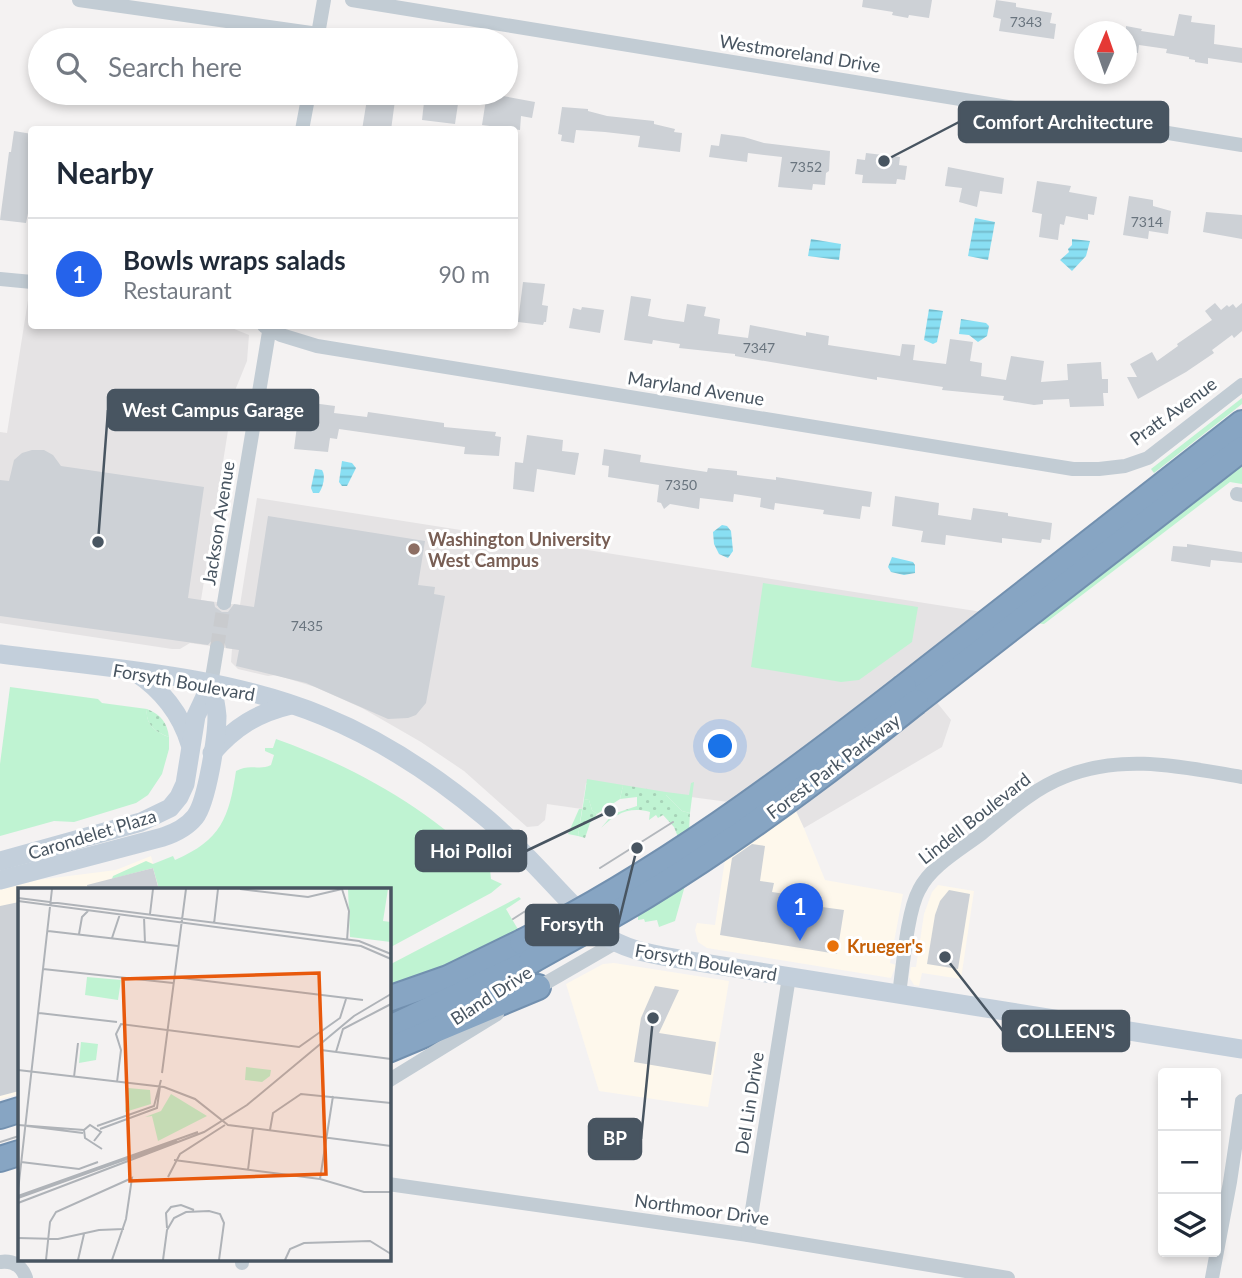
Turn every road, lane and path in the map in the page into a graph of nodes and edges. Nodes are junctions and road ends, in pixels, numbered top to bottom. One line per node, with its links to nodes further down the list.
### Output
1 (79, 0): 4 (street)
2 (324, 0): 5 (street)
3 (352, 0): 8 (street, Westmoreland Drive)
4 (260, 28)
5 (319, 28)
6 (307, 105): 7 (street)
7 (303, 126)
8 (1242, 145)
9 (0, 279): 10 (street)
10 (28, 282)
11 (268, 329): 17 (street, Jackson Avenue)
12 (273, 329): 16 (street, Maryland Avenue)
13 (1242, 385): 16 (street, Pratt Avenue)
14 (1242, 423): 22 (highway, Forest Park Parkway)
15 (1242, 449): 22 (highway, Forest Park Parkway)
16 (1125, 466)
17 (224, 603)
18 (217, 648): 21 (street)
19 (0, 654): 20 (main road, Forsyth Boulevard)
20 (135, 672): 21 (main road, Forsyth Boulevard); 24 (main road)
21 (211, 684): 23 (main road, Forsyth Boulevard); 24 (main road, Carondelet Plaza); 25 (main road, Carondelet Plaza)
22 (910, 694): 30 (highway, Forest Park Parkway, bridge)
23 (291, 705): 25 (main road); 29 (main road, Forsyth Boulevard)
24 (191, 748): 27 (main road, Carondelet Plaza)
25 (212, 753): 28 (main road, Carondelet Plaza)
26 (1242, 777): 33 (street, Lindell Boulevard)
27 (0, 861)
28 (0, 880)
29 (615, 943): 31 (main road, Forsyth Boulevard); 32 (street, Bland Drive)
30 (526, 951): 34 (highway, Forest Park Parkway); 35 (highway, Forest Park Parkway)
31 (789, 977): 33 (main road, Forsyth Boulevard); 45 (street, Del Lin Drive)
32 (538, 987): 36 (highway); 38 (street, Bland Drive)
33 (899, 994): 37 (main road, Forsyth Boulevard)
34 (390, 998)
35 (390, 1028)
36 (390, 1049)
37 (1242, 1049)
38 (390, 1080)
39 (1242, 1101): 49 (street)
40 (18, 1110): 41 (highway)
41 (0, 1116)
42 (18, 1153): 43 (highway)
43 (0, 1159)
44 (390, 1184): 45 (street, Northmoor Drive)
45 (748, 1235): 48 (street, Northmoor Drive)
46 (2, 1262): 47 (street)
47 (26, 1278)
48 (1008, 1278)
49 (1212, 1278)

